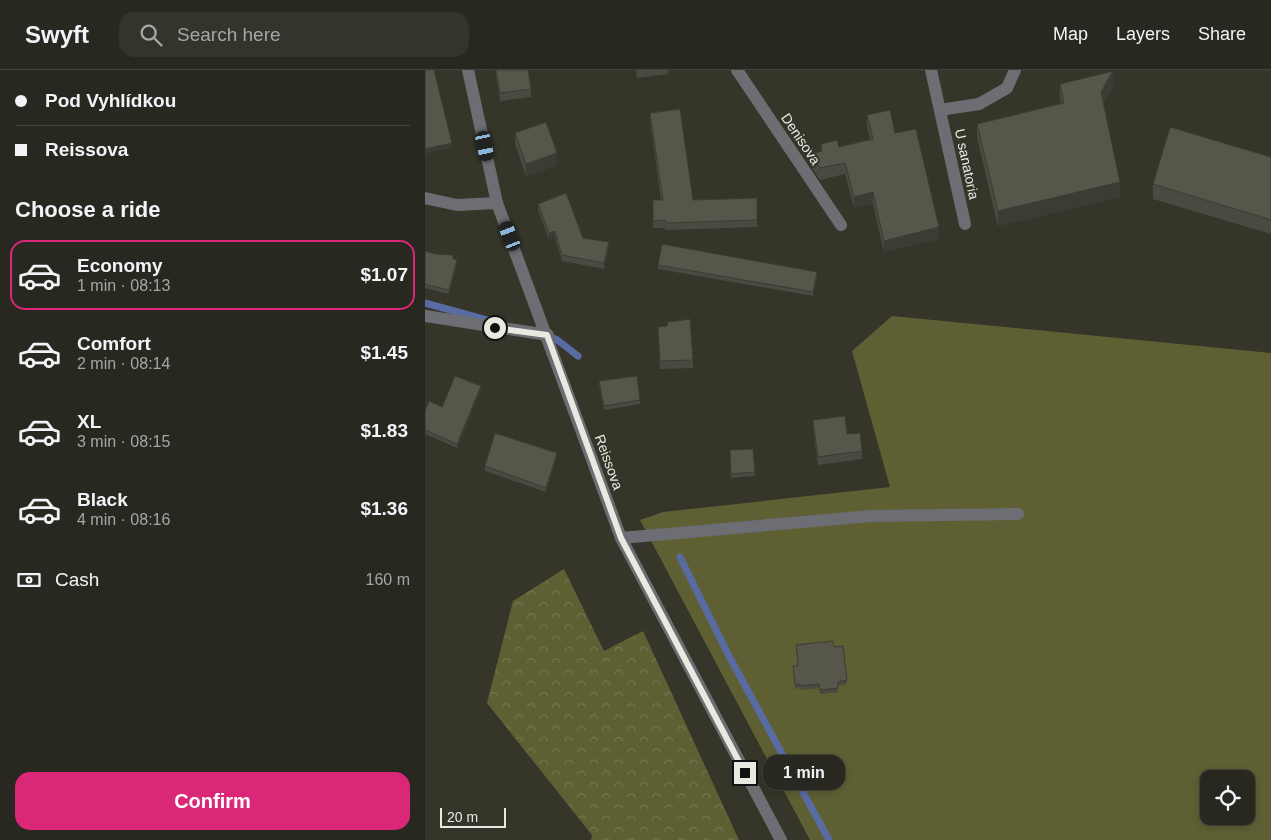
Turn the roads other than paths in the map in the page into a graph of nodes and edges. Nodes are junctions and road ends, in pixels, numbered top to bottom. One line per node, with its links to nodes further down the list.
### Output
1 (468, 70): 7 (street, Reissova)
2 (737, 70): 9 (street, Denisova)
3 (931, 70): 5 (street, U sanatoria)
4 (1015, 70): 5 (street)
5 (940, 110): 8 (street, U sanatoria)
6 (425, 198): 7 (street)
7 (497, 203): 11 (street, Reissova)
8 (965, 224)
9 (841, 225)
10 (425, 316): 11 (street)
11 (547, 335): 13 (street, Reissova)
12 (1018, 514): 13 (street)
13 (621, 538): 14 (street, Reissova)
14 (781, 840)

